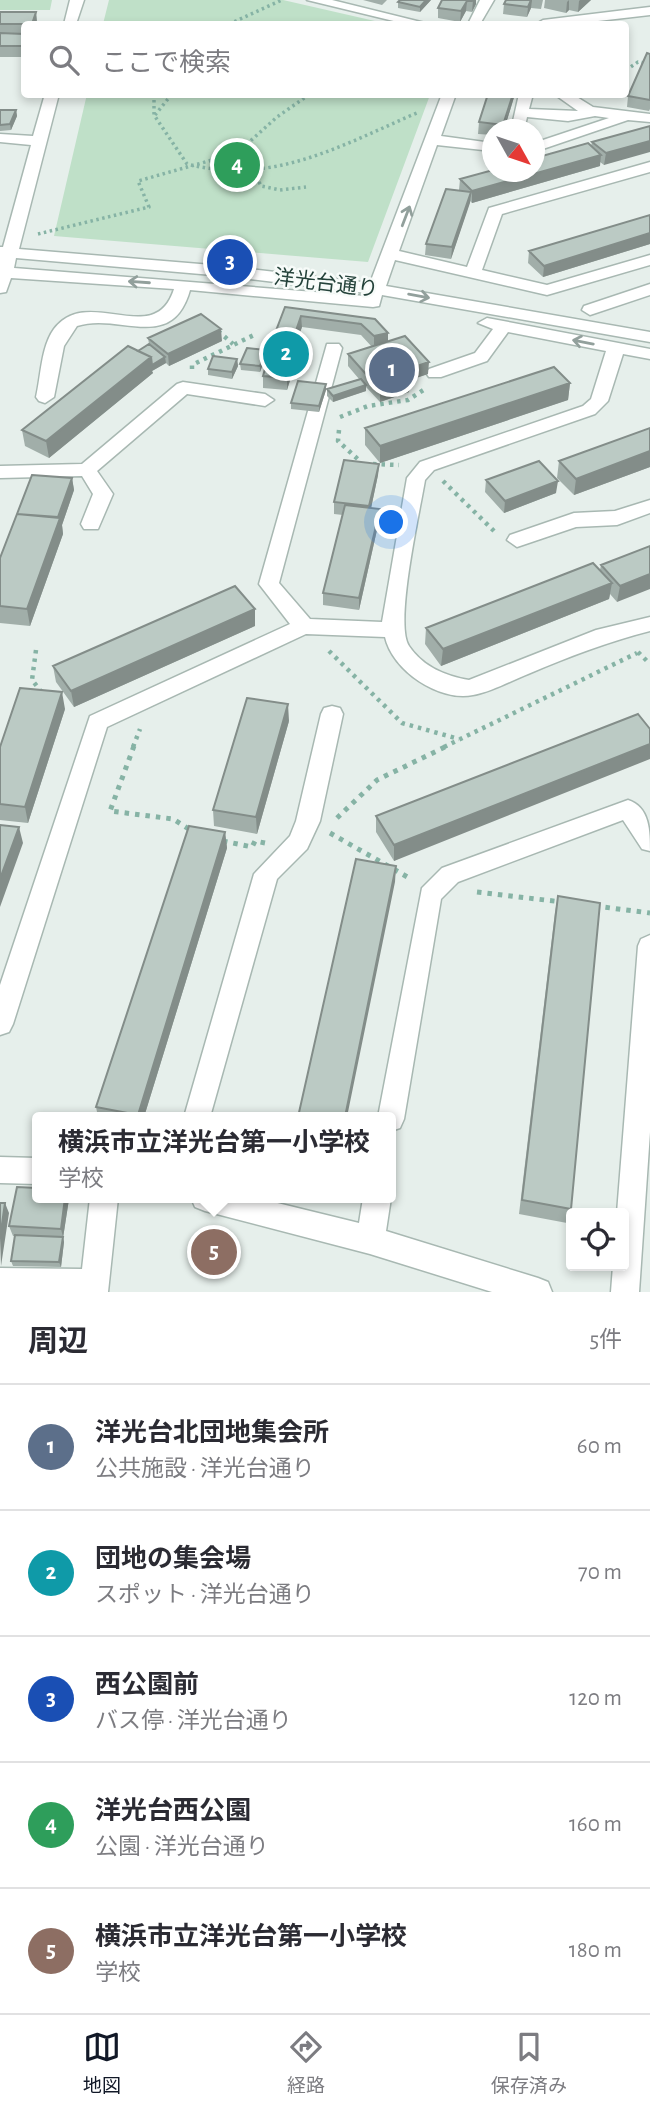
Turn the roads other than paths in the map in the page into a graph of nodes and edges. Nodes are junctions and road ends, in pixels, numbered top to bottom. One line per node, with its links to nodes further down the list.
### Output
1 (77, 0): 5 (street)
2 (314, 0): 6 (street)
3 (487, 0): 7 (street)
4 (650, 11): 8 (street)
5 (72, 21)
6 (408, 21)
7 (476, 21)
8 (583, 21)
9 (51, 98): 22 (street)
10 (448, 98): 21 (street)
11 (525, 98): 16 (street)
12 (565, 98): 13 (street)
13 (596, 112): 14 (street); 17 (street)
14 (627, 115): 15 (street); 19 (street)
15 (650, 118)
16 (521, 119)
17 (545, 119)
18 (545, 126): 19 (street)
19 (579, 134): 23 (street)
20 (0, 138): 22 (street)
21 (435, 140): 24 (street); 27 (street, one-way to 21)
22 (39, 141): 26 (street)
23 (545, 145)
24 (482, 146)
25 (650, 167): 29 (street)
26 (5, 252): 30 (street); 33 (street, 洋光台通り)
27 (391, 254): 29 (street); 33 (street)
28 (650, 260): 29 (street)
29 (473, 273)
30 (1, 278): 31 (street, 洋光台通り, one-way to 30)
31 (184, 285): 33 (street, 洋光台通り); 41 (street)
32 (650, 289): 34 (street)
33 (374, 295): 35 (street, 洋光台通り); 37 (street, 洋光台通り, one-way to 37)
34 (590, 310)
35 (504, 326): 38 (street, 洋光台通り, one-way to 35); 40 (street)
36 (336, 337): 49 (street)
37 (650, 337)
38 (616, 348): 39 (street, 洋光台通り); 50 (street)
39 (650, 354)
40 (435, 373)
41 (45, 397)
42 (265, 400): 43 (street)
43 (87, 470): 44 (street); 46 (street)
44 (0, 472)
45 (650, 506): 47 (street)
46 (91, 524)
47 (517, 540)
48 (650, 624): 50 (street)
49 (304, 626): 50 (street); 54 (street)
50 (395, 630)
51 (332, 714): 55 (street)
52 (650, 842): 56 (street)
53 (650, 946): 66 (street)
54 (0, 1024)
55 (198, 1112)
56 (392, 1112)
57 (0, 1170): 58 (street)
58 (32, 1171)
59 (103, 1203): 64 (street)
60 (225, 1203): 62 (street)
61 (376, 1203): 62 (street)
62 (370, 1240): 65 (street)
63 (0, 1282): 64 (street)
64 (95, 1287)
65 (538, 1292)
66 (625, 1292)

